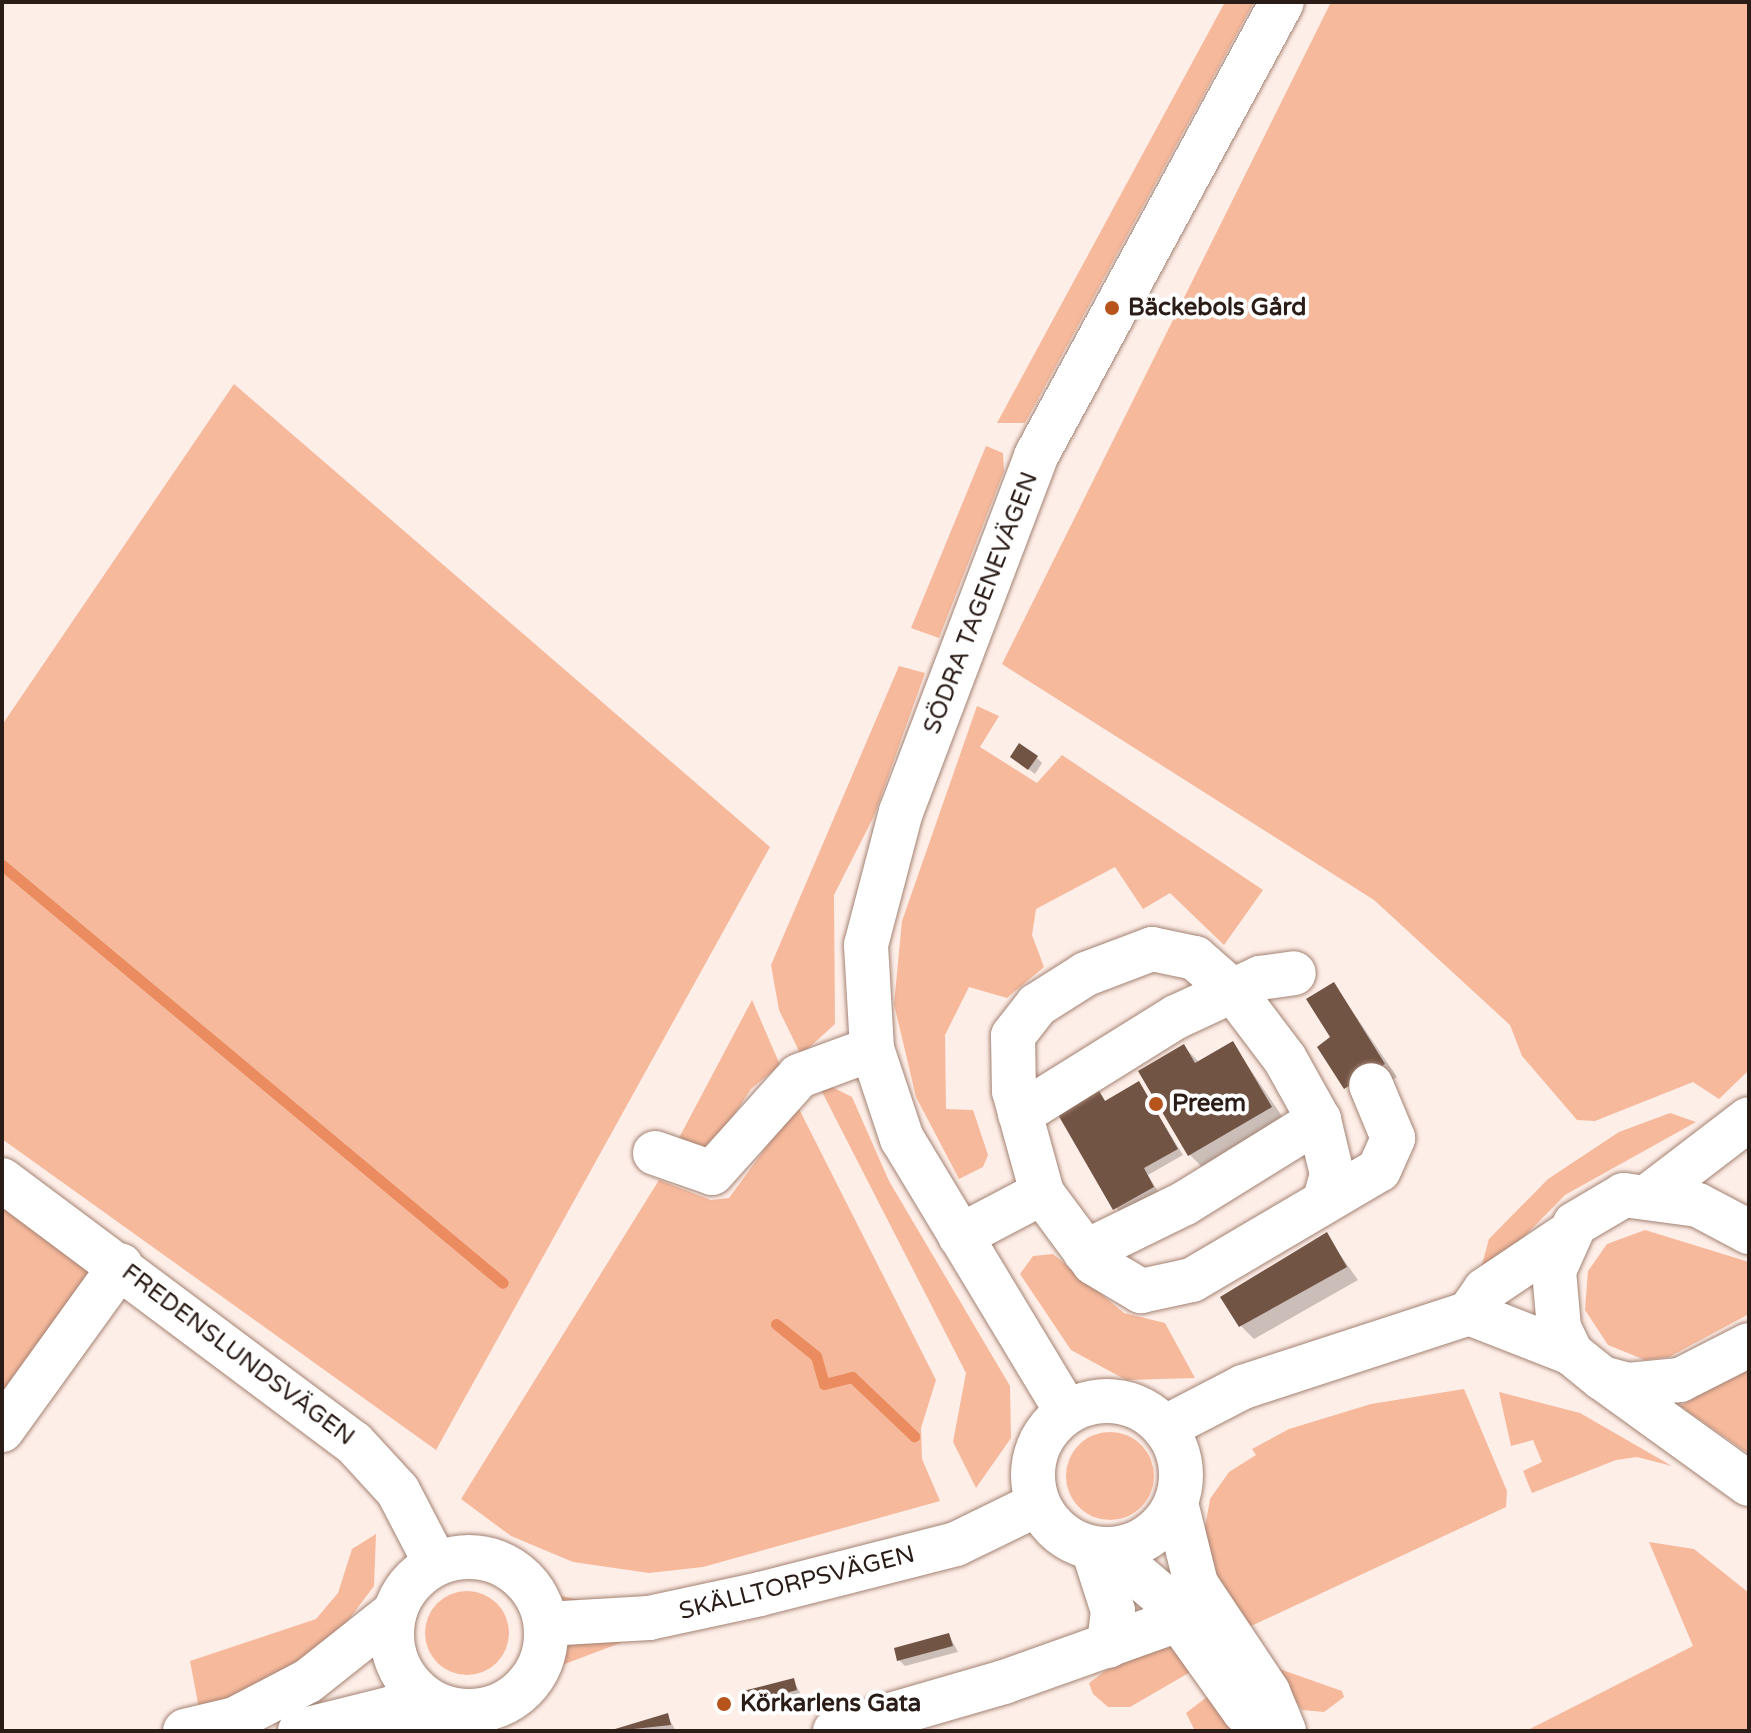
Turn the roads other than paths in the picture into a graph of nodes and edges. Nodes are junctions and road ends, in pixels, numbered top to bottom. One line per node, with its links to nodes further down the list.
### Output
1 (1282, 2): 4 (main road, SÖDRA TAGENEVÄGEN)
2 (1294, 973): 3 (main road)
3 (1235, 993): 6 (main road); 6 (main road); 8 (main road)
4 (872, 1049): 9 (main road); 15 (main road, SÖDRA TAGENEVÄGEN)
5 (1371, 1085): 13 (main road)
6 (1020, 1114): 11 (main road)
7 (1749, 1119): 12 (main road)
8 (1319, 1120): 13 (main road); 17 (main road)
9 (655, 1153)
10 (2, 1180): 18 (main road, FREDENSLUNDSVÄGEN)
11 (1042, 1193): 15 (main road); 17 (main road)
12 (1651, 1194): 14 (main road); 16 (main road)
13 (1325, 1199): 17 (main road)
14 (1749, 1232)
15 (960, 1236): 22 (main road, SÖDRA TAGENEVÄGEN)
16 (1564, 1237): 19 (main road); 21 (main road)
17 (1085, 1252)
18 (121, 1265): 24 (main road); 29 (main road, FREDENSLUNDSVÄGEN)
19 (1469, 1313): 21 (main road); 23 (main road)
20 (1749, 1345): 21 (main road)
21 (1586, 1366): 25 (main road)
22 (1067, 1412): 23 (main road); 27 (main road)
23 (1164, 1428): 26 (main road)
24 (2, 1430)
25 (1749, 1484)
26 (1176, 1503): 28 (main road); 31 (main road)
27 (1038, 1504): 28 (main road); 32 (main road, SKÄLLTORPSVÄGEN)
28 (1101, 1549): 31 (main road); 33 (main road)
29 (436, 1564): 30 (main road); 32 (main road)
30 (395, 1612): 34 (main road); 35 (main road)
31 (1195, 1614): 33 (main road); 38 (main road)
32 (546, 1624): 34 (main road)
33 (1109, 1646): 37 (main road)
34 (469, 1716): 36 (main road)
35 (185, 1731)
36 (300, 1731)
37 (835, 1731)
38 (1283, 1731)

